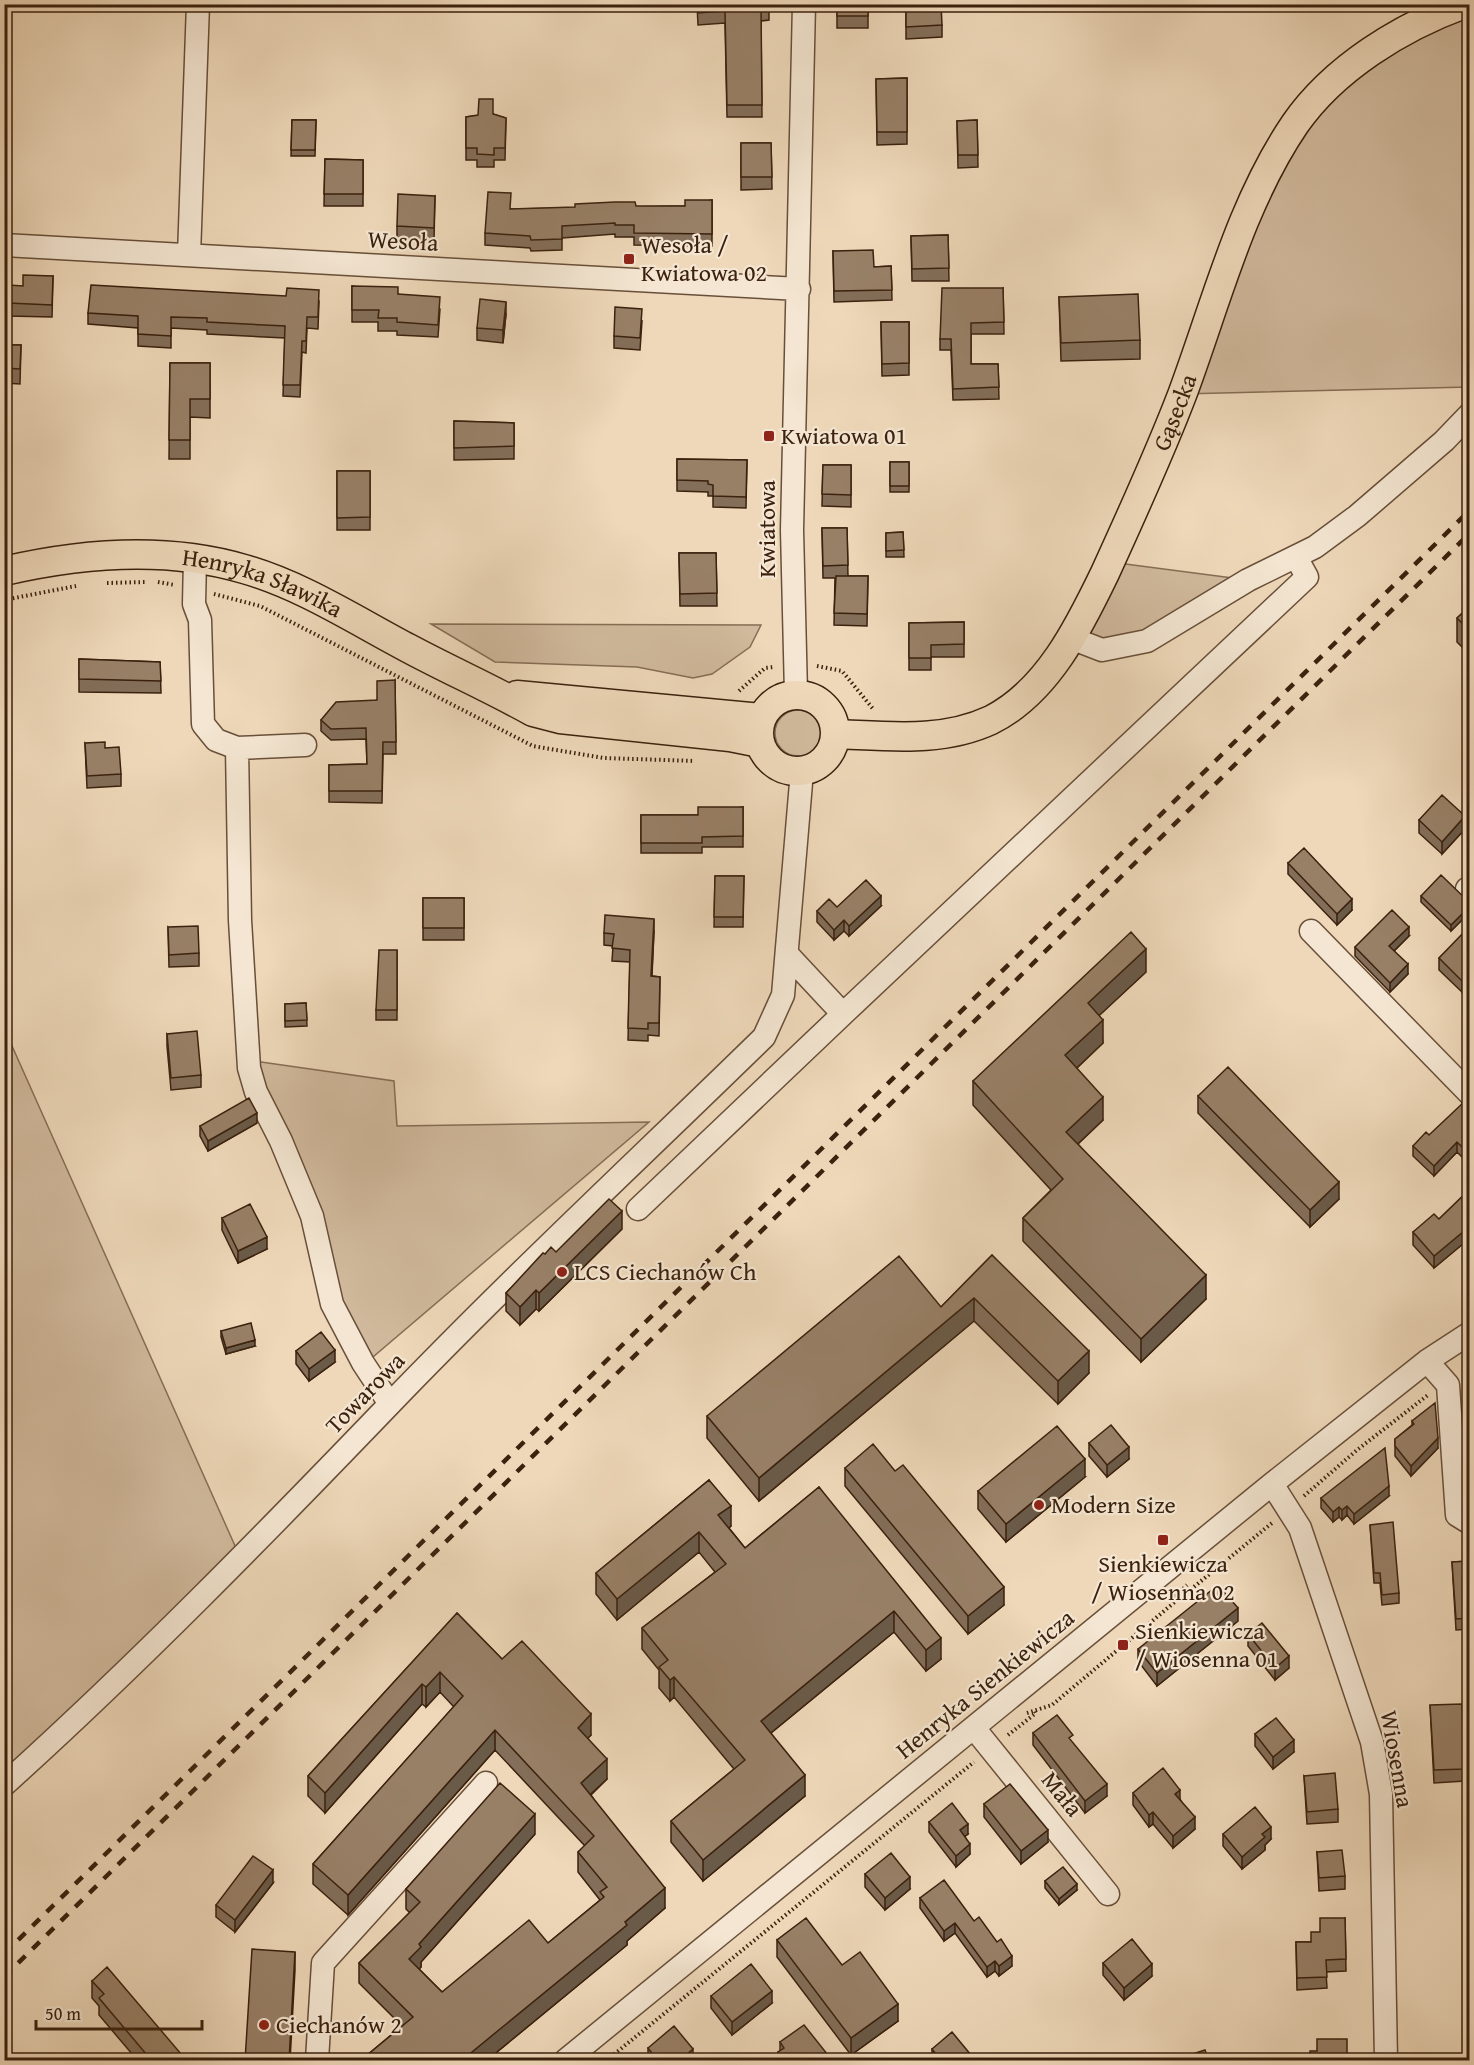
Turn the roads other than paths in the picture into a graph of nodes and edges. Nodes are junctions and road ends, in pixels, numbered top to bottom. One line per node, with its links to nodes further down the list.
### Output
1 (198, 4): 5 (street)
2 (804, 4): 6 (street, Kwiatowa)
3 (1464, 4): 11 (main road, Gąsecka)
4 (4, 244): 5 (street, Wesoła)
5 (189, 255): 6 (street, Wesoła)
6 (799, 289): 12 (street, Kwiatowa)
7 (1470, 414): 8 (street)
8 (1296, 557): 11 (street); 20 (street)
9 (195, 559): 10 (main road, Henryka Sławika); 13 (main road, Henryka Sławika); 16 (street)
10 (4, 571)
11 (1071, 638): 14 (main road, Gąsecka)
12 (795, 694): 13 (main road); 14 (main road)
13 (761, 731): 17 (main road)
14 (836, 734): 17 (main road)
15 (305, 745): 16 (street)
16 (237, 748): 25 (street)
17 (802, 771): 19 (street)
18 (1311, 931): 21 (street)
19 (787, 954): 20 (street); 25 (street, Towarowa)
20 (843, 1014): 22 (street)
21 (1470, 1094)
22 (638, 1209)
23 (1470, 1333): 24 (street, Henryka Sienkiewicza)
24 (1427, 1360): 26 (street, Henryka Sienkiewicza); 27 (street)
25 (390, 1404): 30 (street, Towarowa)
26 (1272, 1484): 28 (street, Henryka Sienkiewicza); 34 (street, Wiosenna)
27 (1470, 1523)
28 (974, 1728): 31 (street, Mała); 33 (street, Henryka Sienkiewicza)
29 (486, 1783): 32 (street)
30 (4, 1785)
31 (1108, 1894)
32 (317, 2061)
33 (566, 2061)
34 (1386, 2061)

